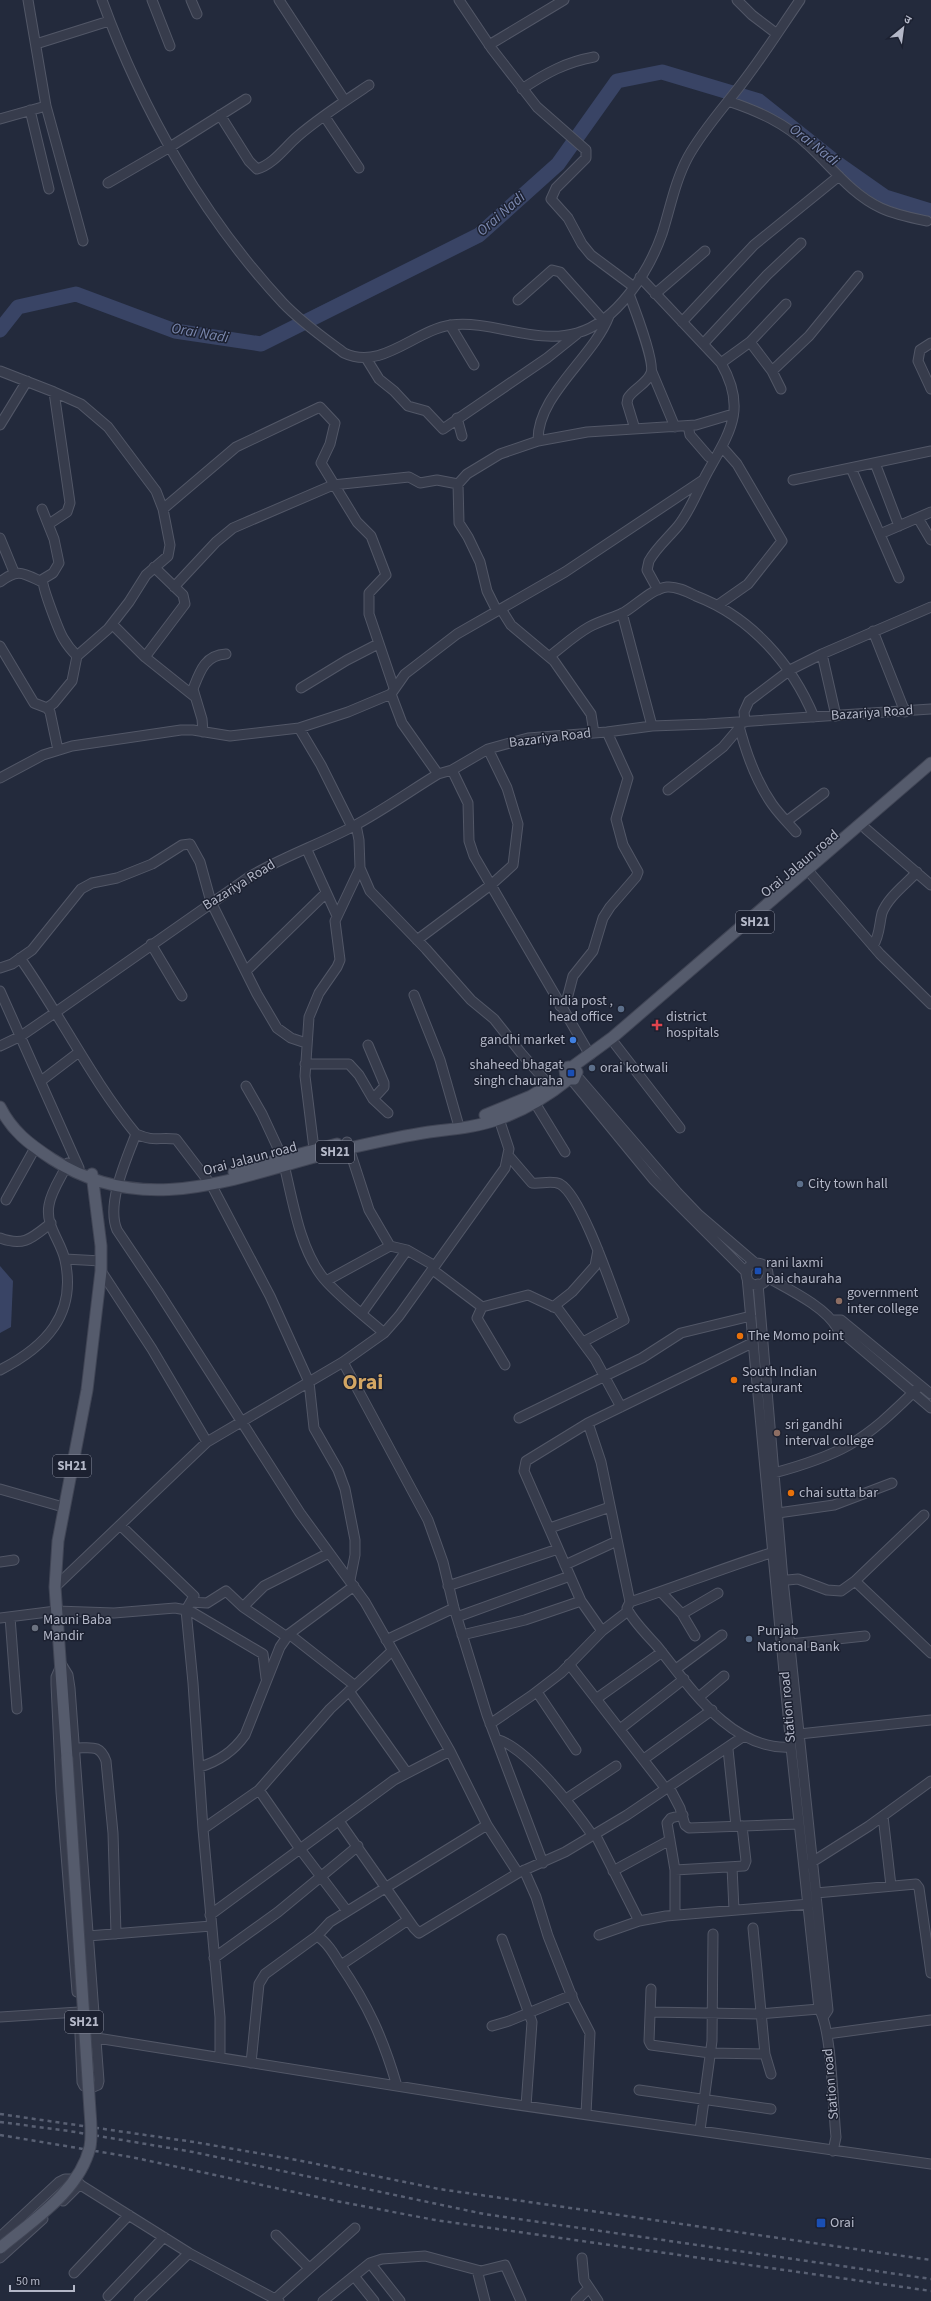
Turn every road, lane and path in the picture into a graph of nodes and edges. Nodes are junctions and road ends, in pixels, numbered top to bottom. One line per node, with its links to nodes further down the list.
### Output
1 (28, 0): 13 (street)
2 (102, 0): 11 (street)
3 (152, 0): 15 (street)
4 (191, 0): 10 (street)
5 (279, 0): 21 (street)
6 (459, 0): 14 (street)
7 (564, 0): 14 (street)
8 (737, 0): 12 (street)
9 (800, 0): 12 (street)
10 (197, 14)
11 (109, 21): 13 (street); 27 (street)
12 (777, 34): 20 (street)
13 (36, 44): 22 (street)
14 (489, 45): 18 (street)
15 (170, 46)
16 (594, 57): 18 (street)
17 (369, 85): 21 (street)
18 (522, 89): 38 (street)
19 (246, 99): 24 (street)
20 (730, 99): 29 (street); 37 (street)
21 (345, 101): 25 (street)
22 (46, 106): 23 (street); 33 (street)
23 (30, 110): 26 (street); 31 (street)
24 (220, 115): 25 (street); 27 (street)
25 (325, 117): 28 (street)
26 (0, 118)
27 (170, 147): 30 (street); 49 (street)
28 (359, 168)
29 (839, 176): 32 (street); 43 (street)
30 (108, 183)
31 (49, 189)
32 (928, 221)
33 (83, 241)
34 (801, 243): 48 (street)
35 (705, 251): 39 (street)
36 (858, 276): 52 (street)
37 (640, 277): 38 (street); 39 (street)
38 (631, 290): 42 (street); 54 (street)
39 (655, 294): 43 (street)
40 (518, 300): 42 (street)
41 (786, 304): 46 (street)
42 (606, 318): 45 (street); 67 (street)
43 (682, 322): 48 (street)
44 (450, 325): 45 (street); 49 (street); 51 (street)
45 (578, 333): 61 (street)
46 (750, 342): 50 (street); 52 (street)
47 (931, 342): 55 (street)
48 (703, 344): 50 (street)
49 (366, 358): 61 (street)
50 (721, 363): 60 (street)
51 (474, 365)
52 (772, 371): 58 (street)
53 (4, 372): 56 (street)
54 (652, 372): 64 (street); 65 (street)
55 (928, 376): 57 (street)
56 (27, 381): 59 (street); 62 (street)
57 (931, 388)
58 (781, 389)
59 (54, 392): 78 (street); 81 (street)
60 (733, 414): 63 (street); 68 (street)
61 (458, 418): 66 (street)
62 (0, 425)
63 (688, 426): 64 (street); 70 (street)
64 (674, 427): 65 (street)
65 (635, 429): 67 (street)
66 (462, 436)
67 (538, 440): 75 (street)
68 (722, 446): 73 (street); 93 (street)
69 (931, 451): 71 (street)
70 (709, 457)
71 (875, 463): 72 (street); 82 (street)
72 (851, 468): 74 (street); 83 (street)
73 (703, 480): 92 (street); 95 (street)
74 (793, 480)
75 (458, 484): 76 (street); 95 (street)
76 (333, 485): 78 (street); 91 (street); 99 (street)
77 (42, 509): 81 (street)
78 (163, 509): 86 (street)
79 (931, 512): 80 (street)
80 (918, 518): 82 (street); 85 (street)
81 (49, 524): 90 (street)
82 (899, 526): 83 (street)
83 (880, 534): 88 (street)
84 (0, 538): 87 (street)
85 (931, 540)
86 (154, 567): 91 (street); 97 (street)
87 (14, 572): 89 (street); 90 (street)
88 (899, 578)
89 (0, 582)
90 (42, 582): 103 (street)
91 (174, 587): 105 (street)
92 (658, 590): 93 (street); 96 (street)
93 (718, 605): 106 (street)
94 (931, 607): 98 (street)
95 (499, 610): 104 (street); 108 (street)
96 (622, 613): 104 (street); 116 (street)
97 (112, 624): 103 (street); 105 (street)
98 (873, 631): 102 (street); 112 (street)
99 (378, 644): 107 (street); 108 (street)
100 (0, 646): 110 (street)
101 (226, 654): 109 (street)
102 (822, 654): 106 (street); 113 (street)
103 (77, 656): 110 (street)
104 (550, 656): 120 (street)
105 (145, 657): 109 (street)
106 (790, 670): 114 (street); 115 (street)
107 (301, 688)
108 (392, 691): 117 (street); 126 (street)
109 (195, 697): 118 (street)
110 (46, 708): 122 (street)
111 (931, 709): 112 (street, Bazariya Road)
112 (905, 712): 113 (street, Bazariya Road)
113 (836, 716): 114 (street, Bazariya Road)
114 (814, 717): 115 (street, Bazariya Road)
115 (741, 724): 116 (street, Bazariya Road); 128 (street); 130 (street)
116 (652, 726): 119 (street, Bazariya Road)
117 (299, 728): 118 (street); 131 (street)
118 (203, 732): 122 (street)
119 (607, 732): 120 (street, Bazariya Road); 153 (street)
120 (594, 733): 121 (street, Bazariya Road)
121 (488, 748): 124 (street, Bazariya Road); 138 (street)
122 (58, 750): 127 (street)
123 (931, 763): 161 (main road)
124 (452, 770): 126 (street, Bazariya Road); 138 (street)
125 (931, 771): 132 (main road, Orai Jalaun road / SH21)
126 (438, 774): 131 (street, Bazariya Road)
127 (0, 778)
128 (668, 790)
129 (824, 793): 130 (street)
130 (787, 821): 133 (street)
131 (354, 826): 134 (street, Bazariya Road); 135 (street)
132 (866, 829): 136 (street); 137 (main road, Orai Jalaun road / SH21)
133 (796, 832)
134 (306, 850): 140 (street); 141 (street, Bazariya Road)
135 (360, 868): 142 (street); 143 (street)
136 (917, 872): 139 (street); 145 (street)
137 (811, 874): 145 (street); 157 (main road, Orai Jalaun road / SH21)
138 (492, 884): 143 (street); 153 (street)
139 (931, 885)
140 (326, 893): 142 (street); 148 (street)
141 (211, 902): 144 (street, Bazariya Road); 146 (street); 148 (street)
142 (337, 916): 156 (street)
143 (417, 940): 165 (street)
144 (150, 944): 151 (street); 154 (street, Bazariya Road)
145 (873, 946): 152 (street)
146 (20, 958): 147 (street); 154 (street)
147 (0, 968)
148 (246, 971): 156 (street)
149 (0, 990): 155 (street)
150 (414, 995): 173 (street)
151 (182, 996)
152 (931, 1004)
153 (560, 1006): 161 (street)
154 (56, 1012): 155 (street, Bazariya Road); 160 (street)
155 (21, 1036): 159 (street, Bazariya Road); 164 (street)
156 (306, 1044): 162 (street)
157 (615, 1044): 163 (main road, Orai Jalaun road / SH21); 174 (street)
158 (368, 1045): 167 (street)
159 (0, 1046)
160 (79, 1052): 164 (street); 175 (street)
161 (590, 1055): 163 (main road)
162 (305, 1064): 167 (street); 180 (street)
163 (572, 1075): 165 (main road, Orai Jalaun road / SH21); 168 (main road, Orai Jalaun road / SH21); 195 (street); 198 (street)
164 (41, 1081): 184 (street)
165 (550, 1085): 171 (main road, Orai Jalaun road / SH21)
166 (246, 1086): 182 (street)
167 (373, 1099): 170 (street)
168 (535, 1103): 171 (main road, Orai Jalaun road / SH21); 179 (street)
169 (0, 1107): 172 (main road)
170 (388, 1113)
171 (498, 1115): 173 (main road, Orai Jalaun road / SH21); 176 (main road, Orai Jalaun road / SH21); 181 (street)
172 (8, 1123): 178 (main road); 183 (main road)
173 (458, 1123): 176 (main road, Orai Jalaun road / SH21)
174 (680, 1128)
175 (136, 1134): 186 (street); 187 (street)
176 (401, 1134): 177 (main road, Orai Jalaun road / SH21)
177 (348, 1145): 180 (main road, Orai Jalaun road / SH21); 191 (street)
178 (35, 1148): 183 (main road); 188 (street)
179 (565, 1152)
180 (314, 1153): 182 (main road, Orai Jalaun road / SH21)
181 (508, 1155): 193 (street); 197 (street)
182 (283, 1162): 186 (main road, Orai Jalaun road / SH21); 200 (street)
183 (67, 1166): 184 (main road); 185 (main road); 189 (street)
184 (79, 1168): 185 (main road)
185 (93, 1177): 187 (main road, Orai Jalaun road / SH21); 196 (main road, SH21)
186 (210, 1182): 187 (main road, Orai Jalaun road / SH21); 214 (street)
187 (119, 1184): 221 (street)
188 (6, 1200)
189 (50, 1223): 190 (street); 194 (street)
190 (0, 1238)
191 (390, 1246): 192 (street); 200 (street)
192 (407, 1250): 197 (street); 204 (street)
193 (598, 1250): 203 (street); 208 (street)
194 (65, 1259): 196 (street); 212 (street)
195 (755, 1263): 198 (street); 199 (street)
196 (101, 1266): 223 (street); 227 (main road, SH21)
197 (434, 1268): 202 (street); 207 (street)
198 (747, 1275): 201 (street); 205 (street, Station road)
199 (767, 1277): 201 (street); 206 (street)
200 (326, 1281): 204 (street)
201 (758, 1284): 224 (street, Station road)
202 (482, 1307): 203 (street); 211 (street)
203 (553, 1307): 208 (street)
204 (362, 1313): 207 (street)
205 (750, 1316): 209 (street, Station road); 213 (street)
206 (833, 1320): 215 (street); 216 (street)
207 (384, 1333): 210 (street)
208 (583, 1342): 213 (street)
209 (752, 1343): 218 (street); 235 (street, Station road)
210 (343, 1362): 214 (street); 244 (street)
211 (505, 1365)
212 (0, 1370)
213 (604, 1376): 218 (street); 220 (street)
214 (309, 1382): 221 (street); 243 (street)
215 (920, 1386): 216 (street); 217 (street)
216 (912, 1393): 219 (street); 224 (street)
217 (931, 1394)
218 (621, 1407): 222 (street)
219 (931, 1408)
220 (519, 1418)
221 (242, 1421): 223 (street); 236 (street)
222 (588, 1423): 228 (street); 232 (street)
223 (207, 1442): 231 (street)
224 (774, 1473): 229 (street, Station road)
225 (892, 1482): 229 (street)
226 (0, 1489): 227 (street)
227 (63, 1507): 245 (main road, SH21)
228 (610, 1507): 232 (street); 233 (street)
229 (778, 1513): 241 (street, Station road)
230 (924, 1515): 242 (street)
231 (120, 1525): 245 (street); 249 (street)
232 (550, 1528): 234 (street)
233 (617, 1541): 239 (street); 250 (street)
234 (558, 1549): 239 (street); 244 (street)
235 (774, 1552): 241 (street, Station road); 246 (street)
236 (329, 1553): 243 (street); 251 (street)
237 (14, 1560): 238 (street)
238 (0, 1562)
239 (565, 1565): 240 (street)
240 (570, 1576): 248 (street); 254 (street)
241 (780, 1580): 242 (street); 265 (street, Station road); 289 (street, Station road)
242 (855, 1581): 269 (street)
243 (352, 1583): 260 (street); 264 (street)
244 (448, 1586): 254 (street)
245 (55, 1587): 252 (main road, SH21)
246 (661, 1592): 250 (street); 255 (street)
247 (718, 1593): 255 (street)
248 (581, 1601): 258 (street); 261 (street)
249 (191, 1602): 251 (street); 253 (street)
250 (629, 1606): 258 (street); 268 (street)
251 (243, 1607): 260 (street)
252 (56, 1611): 253 (street); 256 (street); 272 (main road, SH21)
253 (186, 1612): 270 (street); 296 (street)
254 (455, 1613): 261 (street); 264 (street)
255 (682, 1614): 262 (street)
256 (10, 1617): 257 (street); 281 (street)
257 (0, 1618)
258 (602, 1631): 271 (street)
259 (722, 1635): 273 (street)
260 (288, 1636): 266 (street); 277 (street)
261 (462, 1636): 284 (street)
262 (695, 1636)
263 (865, 1636): 265 (street)
264 (386, 1640): 267 (street)
265 (790, 1644): 286 (street, Station road)
266 (280, 1647): 270 (street); 276 (street)
267 (392, 1652): 277 (street); 293 (street)
268 (662, 1652): 273 (street); 280 (street)
269 (931, 1653)
270 (263, 1654): 276 (street)
271 (570, 1664): 278 (street); 280 (street)
272 (60, 1665): 290 (street); 344 (street); 375 (main road, SH21, bridge)
273 (676, 1669): 275 (street)
274 (724, 1676): 279 (street)
275 (684, 1679): 279 (street); 285 (street)
276 (266, 1680): 296 (street)
277 (352, 1688): 297 (street); 300 (street)
278 (537, 1692): 284 (street); 292 (street)
279 (699, 1697): 282 (street)
280 (596, 1699): 285 (street)
281 (17, 1709)
282 (712, 1710): 287 (street); 294 (street)
283 (931, 1720): 286 (street)
284 (490, 1724): 288 (street)
285 (620, 1728): 294 (street)
286 (799, 1734): 313 (street, Station road)
287 (744, 1736): 289 (street); 291 (street)
288 (496, 1739): 301 (street); 314 (street)
289 (791, 1747): 305 (street, Station road)
290 (75, 1748): 333 (street); 336 (street)
291 (728, 1749): 299 (street); 307 (street)
292 (576, 1750)
293 (450, 1751): 297 (street); 306 (street)
294 (644, 1759): 299 (street)
295 (616, 1766): 301 (street)
296 (200, 1767): 308 (street)
297 (407, 1773): 304 (street)
298 (931, 1781): 303 (street)
299 (667, 1788): 302 (street); 309 (street)
300 (259, 1790): 308 (street); 312 (street)
301 (566, 1799): 309 (street)
302 (683, 1815): 307 (street); 310 (street)
303 (883, 1816): 313 (street); 321 (street)
304 (339, 1821): 311 (street); 312 (street)
305 (799, 1824): 307 (street); 316 (street, Station road)
306 (487, 1825): 319 (street); 322 (street)
307 (739, 1826): 315 (street)
308 (203, 1830): 327 (street)
309 (594, 1835): 314 (street); 318 (street)
310 (670, 1840): 317 (street); 318 (street)
311 (358, 1846): 320 (street); 322 (street)
312 (300, 1849): 320 (street); 327 (street)
313 (813, 1861): 316 (street); 323 (street, Station road)
314 (543, 1863): 319 (street)
315 (732, 1867): 317 (street); 325 (street)
316 (805, 1867): 324 (street, Station road)
317 (676, 1870): 328 (street)
318 (613, 1871): 330 (street)
319 (521, 1872): 329 (street); 343 (street)
320 (321, 1878): 326 (street); 339 (street)
321 (891, 1886): 323 (street); 341 (street)
322 (386, 1887): 326 (street); 329 (street)
323 (816, 1893): 348 (street, Station road)
324 (808, 1904): 325 (street); 348 (street, Station road)
325 (734, 1910): 328 (street)
326 (347, 1911): 337 (street)
327 (210, 1915): 331 (street)
328 (675, 1915): 330 (street)
329 (408, 1920): 340 (street)
330 (639, 1921): 335 (street)
331 (211, 1926): 333 (street); 339 (street)
332 (753, 1928): 349 (street)
333 (116, 1934): 336 (street)
334 (713, 1934): 347 (street)
335 (599, 1935)
336 (88, 1936): 354 (street)
337 (317, 1936): 340 (street); 358 (street)
338 (502, 1939): 345 (street)
339 (214, 1958): 357 (street)
340 (341, 1965): 360 (street)
341 (931, 1973)
342 (651, 1989): 346 (street)
343 (572, 1995): 345 (street); 365 (street)
344 (79, 2012): 350 (street); 354 (street)
345 (530, 2012): 352 (street); 363 (street)
346 (651, 2012): 347 (street); 355 (street)
347 (712, 2012): 349 (street); 355 (street)
348 (822, 2013): 349 (street); 353 (street, Station road)
349 (760, 2014): 356 (street)
350 (0, 2017)
351 (931, 2020): 353 (street)
352 (492, 2026)
353 (827, 2034): 367 (street, Station road)
354 (97, 2038): 357 (street)
355 (710, 2053): 356 (street); 362 (street)
356 (765, 2054): 359 (street)
357 (220, 2057): 358 (street)
358 (251, 2063): 360 (street)
359 (771, 2074)
360 (397, 2086): 363 (street)
361 (639, 2090): 362 (street)
362 (704, 2099): 364 (street); 366 (street)
363 (526, 2106): 365 (street)
364 (771, 2109)
365 (586, 2114): 366 (street)
366 (700, 2130): 367 (street)
367 (833, 2151): 368 (street)
368 (931, 2164)
369 (80, 2184): 370 (street); 373 (street); 377 (street)
370 (129, 2215): 374 (street); 382 (street)
371 (355, 2228): 380 (street)
372 (276, 2235): 380 (street)
373 (0, 2237)
374 (164, 2237): 376 (street); 385 (street)
375 (0, 2248)
376 (189, 2253): 386 (street); 387 (street)
377 (0, 2258)
378 (582, 2258): 384 (street)
379 (370, 2263): 381 (street); 383 (street); 390 (street)
380 (309, 2268): 386 (street)
381 (477, 2270): 391 (street); 392 (street)
382 (74, 2273)
383 (354, 2276): 388 (street); 389 (street)
384 (588, 2289): 393 (street); 394 (street)
385 (108, 2296)
386 (277, 2300)
387 (139, 2301)
388 (323, 2301)
389 (374, 2301)
390 (400, 2301)
391 (485, 2301)
392 (521, 2301)
393 (576, 2301)
394 (598, 2301)

